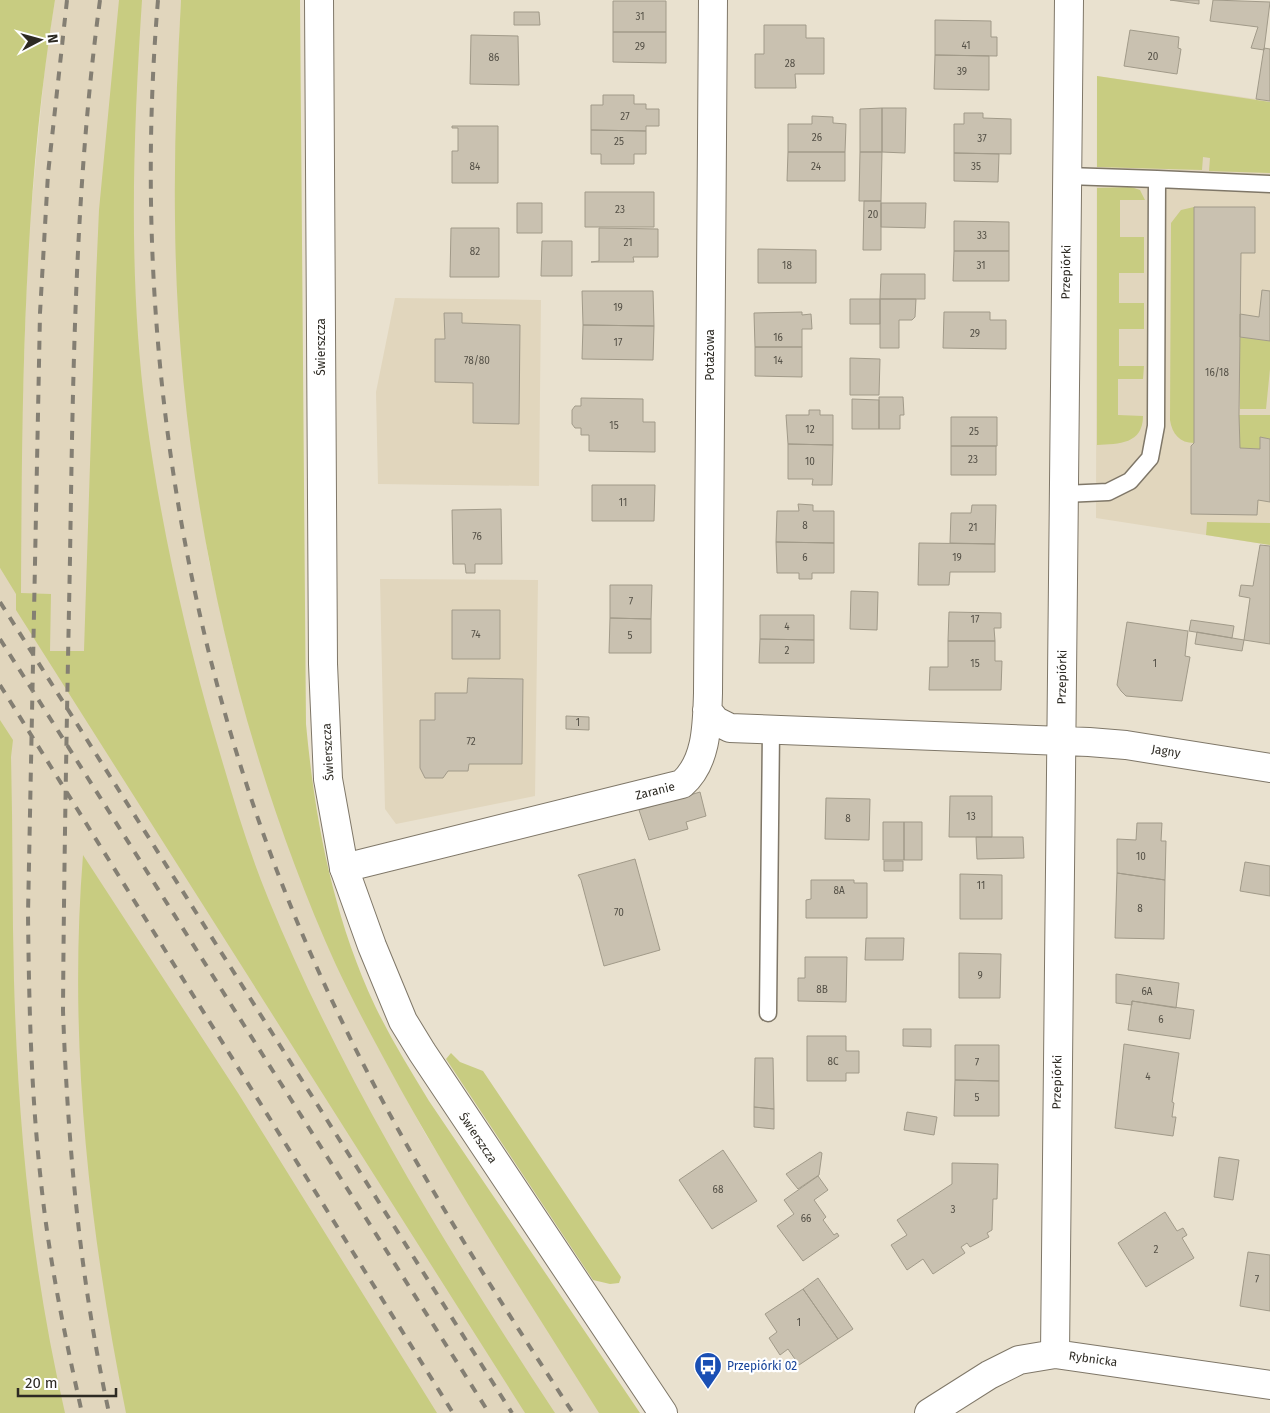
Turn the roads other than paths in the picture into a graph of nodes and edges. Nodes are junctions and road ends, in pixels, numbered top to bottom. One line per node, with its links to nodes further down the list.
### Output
1 (319, 0): 12 (street, Świerszcza)
2 (713, 0): 8 (street, Potażowa)
3 (1069, 0): 4 (street, Przepiórki)
4 (1067, 176): 5 (lane); 7 (street, Przepiórki)
5 (1157, 180): 6 (lane); 7 (lane)
6 (1270, 184)
7 (1064, 494): 10 (street, Przepiórki)
8 (707, 710): 9 (street); 12 (street, Zaranie)
9 (771, 730): 10 (street); 13 (lane)
10 (1061, 741): 11 (street, Jagny); 14 (street, Przepiórki)
11 (1270, 768)
12 (344, 868): 16 (street, Świerszcza)
13 (768, 1013)
14 (1055, 1354): 15 (street, Rybnicka); 17 (street, Rybnicka)
15 (1270, 1385)
16 (663, 1413)
17 (929, 1413)

